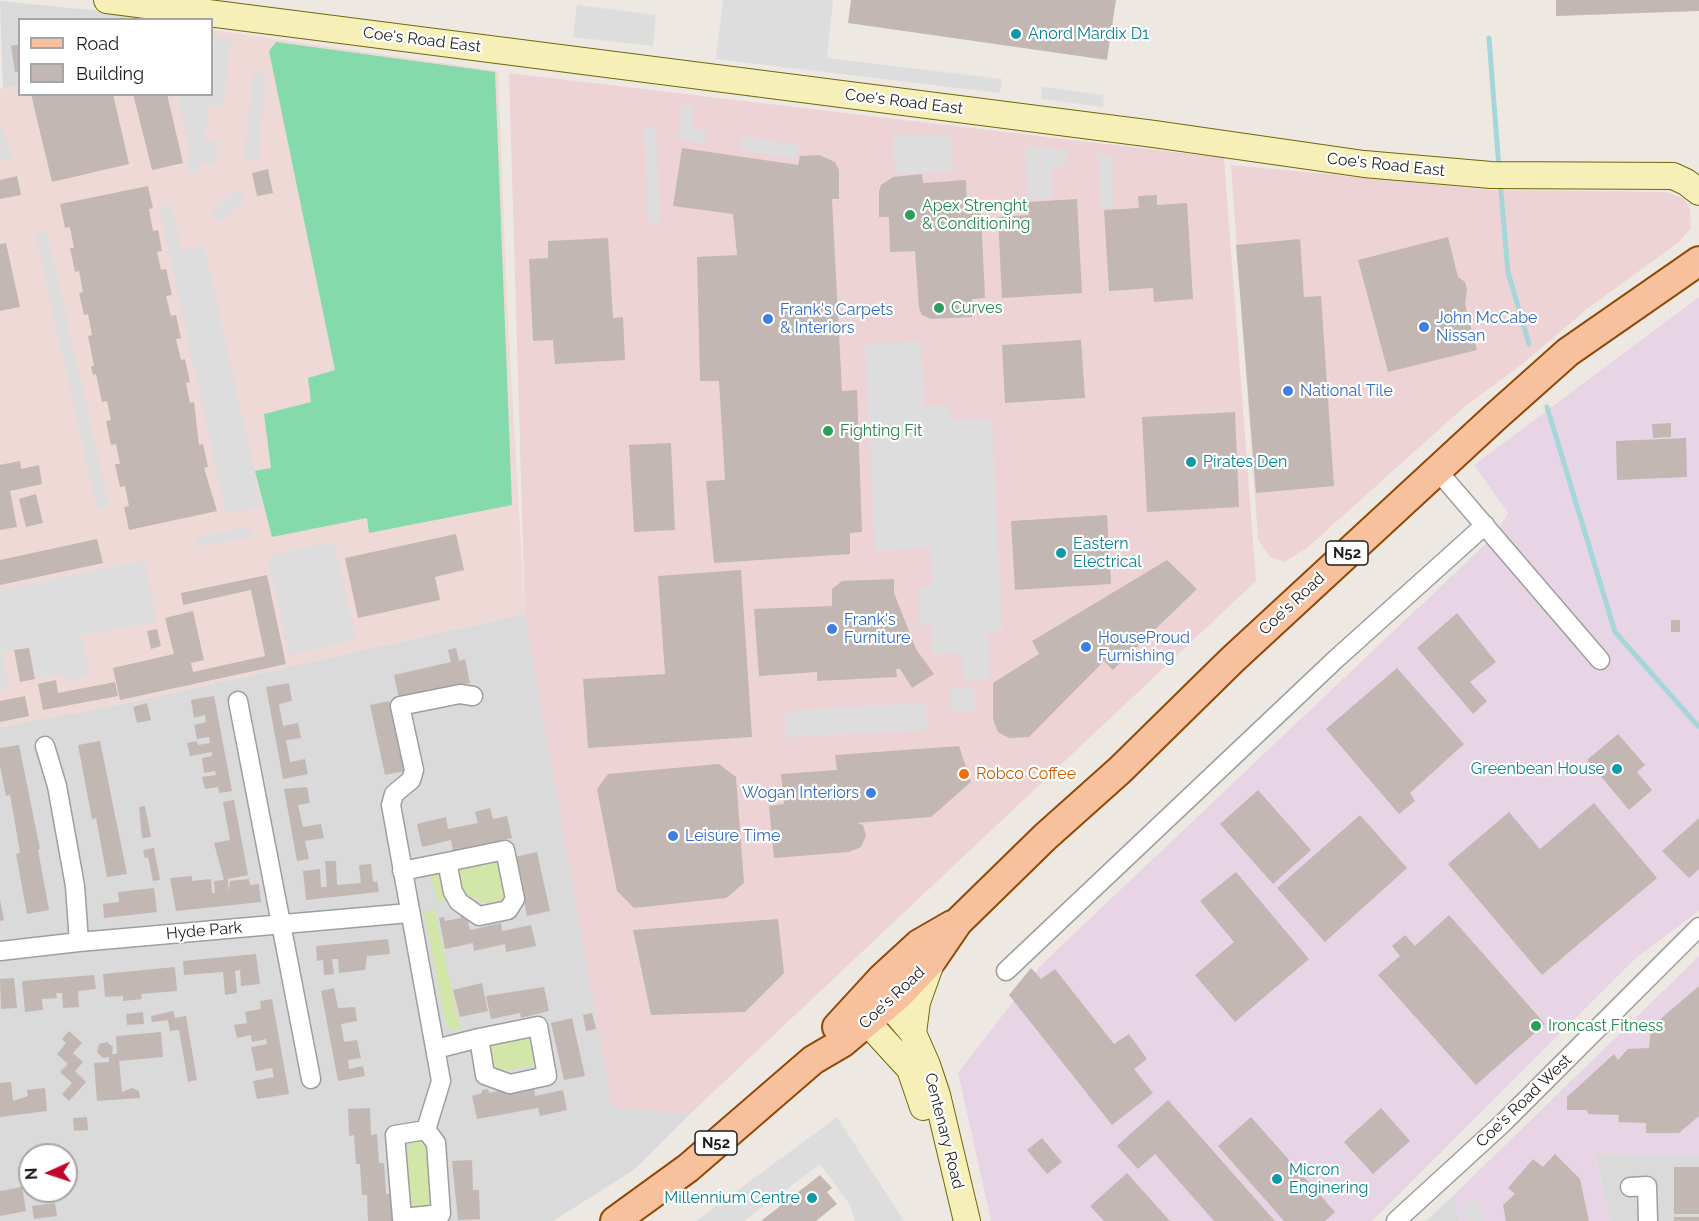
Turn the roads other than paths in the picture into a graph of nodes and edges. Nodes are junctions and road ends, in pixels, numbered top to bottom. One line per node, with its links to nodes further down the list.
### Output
1 (107, 0): 2 (street, Coe's Road East)
2 (1699, 192)
3 (1699, 261): 4 (main road, Coe's Road / N52)
4 (1437, 470): 5 (street); 13 (main road, Coe's Road / N52)
5 (1485, 525): 6 (street); 19 (street)
6 (1600, 660)
7 (473, 696): 11 (street)
8 (238, 701): 14 (street)
9 (45, 746): 16 (street)
10 (447, 862): 11 (street)
11 (402, 871): 12 (street)
12 (409, 914): 14 (street, Hyde Park); 23 (street)
13 (957, 922): 18 (main road, Coe's Road / N52); 20 (main road, Coe's Road / N52)
14 (282, 925): 16 (street, Hyde Park); 24 (street)
15 (1699, 927): 30 (street, Coe's Road West)
16 (79, 942): 17 (street, Hyde Park)
17 (0, 951)
18 (932, 960): 20 (main road, Coe's Road / N52); 21 (street)
19 (1006, 971)
20 (869, 1007): 21 (street, Centenary Road); 27 (main road, Coe's Road / N52); 28 (street, Centenary Road)
21 (913, 1033): 29 (street, Centenary Road)
22 (480, 1038): 23 (street)
23 (436, 1048): 25 (street)
24 (310, 1079)
25 (426, 1130): 25 (street)
26 (1630, 1187): 31 (street)
27 (615, 1221)
28 (952, 1221)
29 (967, 1221)
30 (1396, 1221)
31 (1647, 1221)

